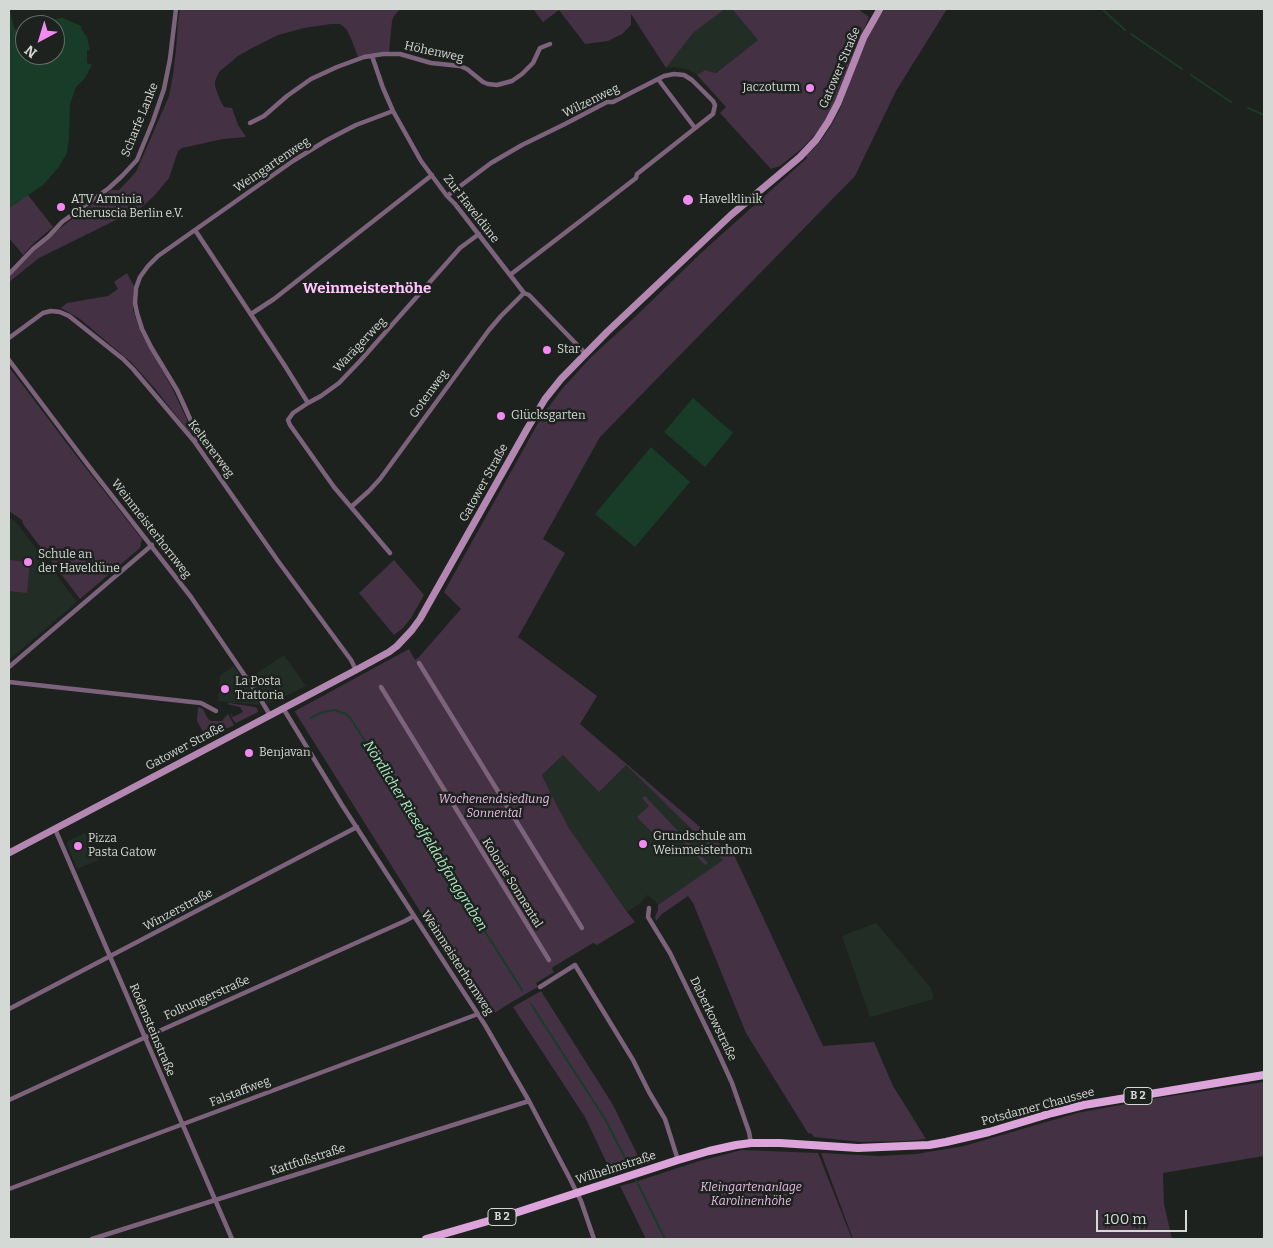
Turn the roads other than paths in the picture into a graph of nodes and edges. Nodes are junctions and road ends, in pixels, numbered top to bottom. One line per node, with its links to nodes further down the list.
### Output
1 (176, 9): 13 (street, Scharfe Lanke)
2 (880, 9): 18 (main road, Gatower Straße)
3 (550, 44): 4 (street, Höhenweg)
4 (372, 56): 6 (street, Zur Haveldüne); 7 (street, Höhenweg)
5 (658, 79): 8 (street); 8 (street, Wilzenweg); 10 (street, Wilzenweg)
6 (392, 111): 9 (street, Zur Haveldüne); 11 (street, Weingartenweg)
7 (250, 123)
8 (695, 128): 14 (street)
9 (432, 175): 10 (street, Zur Haveldüne); 16 (street)
10 (447, 196): 12 (street, Zur Haveldüne)
11 (195, 230): 16 (street); 21 (street, Weingartenweg)
12 (479, 234): 14 (street, Zur Haveldüne); 20 (street, Warägerweg)
13 (9, 274)
14 (510, 275): 15 (street, Zur Haveldüne)
15 (524, 293): 18 (street, Zur Haveldüne); 22 (street, Gotenweg)
16 (251, 314): 20 (street)
17 (9, 338): 21 (street, Keltererweg)
18 (585, 353): 27 (main road, Gatower Straße)
19 (9, 360): 23 (street, Weinmeisterhornweg)
20 (308, 403): 22 (street, Warägerweg)
21 (194, 441): 27 (street, Keltererweg)
22 (351, 507): 24 (street)
23 (152, 546): 26 (street); 32 (street, Weinmeisterhornweg)
24 (390, 553)
25 (419, 663): 38 (street)
26 (9, 667)
27 (356, 670): 30 (main road, Gatower Straße)
28 (9, 682): 31 (street)
29 (381, 687): 40 (street, Kolonie Sonnental)
30 (282, 708): 32 (main road, Gatower Straße); 33 (street, Weinmeisterhornweg)
31 (216, 711)
32 (270, 715): 34 (main road, Gatower Straße)
33 (357, 827): 37 (street, Weinmeisterhornweg); 39 (street, Winzerstraße)
34 (55, 829): 35 (main road, Gatower Straße); 39 (street, Rodensteinstraße)
35 (9, 853)
36 (649, 908): 49 (street, Daberkowstraße)
37 (414, 916): 43 (street, Weinmeisterhornweg); 44 (street, Folkungerstraße)
38 (582, 928)
39 (110, 957): 42 (street, Winzerstraße); 44 (street, Rodensteinstraße)
40 (549, 960)
41 (540, 987): 51 (street)
42 (9, 1009)
43 (478, 1014): 47 (street, Weinmeisterhornweg); 48 (street, Falstaffweg)
44 (145, 1037): 46 (street, Folkungerstraße); 48 (street, Rodensteinstraße)
45 (1264, 1075): 50 (main road, Potsdamer Chaussee / B 2)
46 (9, 1100)
47 (529, 1101): 53 (street, Weinmeisterhornweg); 54 (street, Kattfußstraße)
48 (182, 1124): 52 (street, Falstaffweg); 54 (street, Rodensteinstraße)
49 (751, 1143): 50 (main road, Wilhelmstraße / B 2); 51 (main road, Wilhelmstraße / B 2)
50 (816, 1146)
51 (678, 1160): 53 (main road, Wilhelmstraße / B 2)
52 (9, 1189)
53 (577, 1192): 57 (main road, Wilhelmstraße / B 2); 58 (street, Weinmeisterhornweg)
54 (215, 1200): 55 (street, Kattfußstraße); 56 (street, Rodensteinstraße)
55 (92, 1239)
56 (232, 1239)
57 (426, 1239)
58 (594, 1239)

